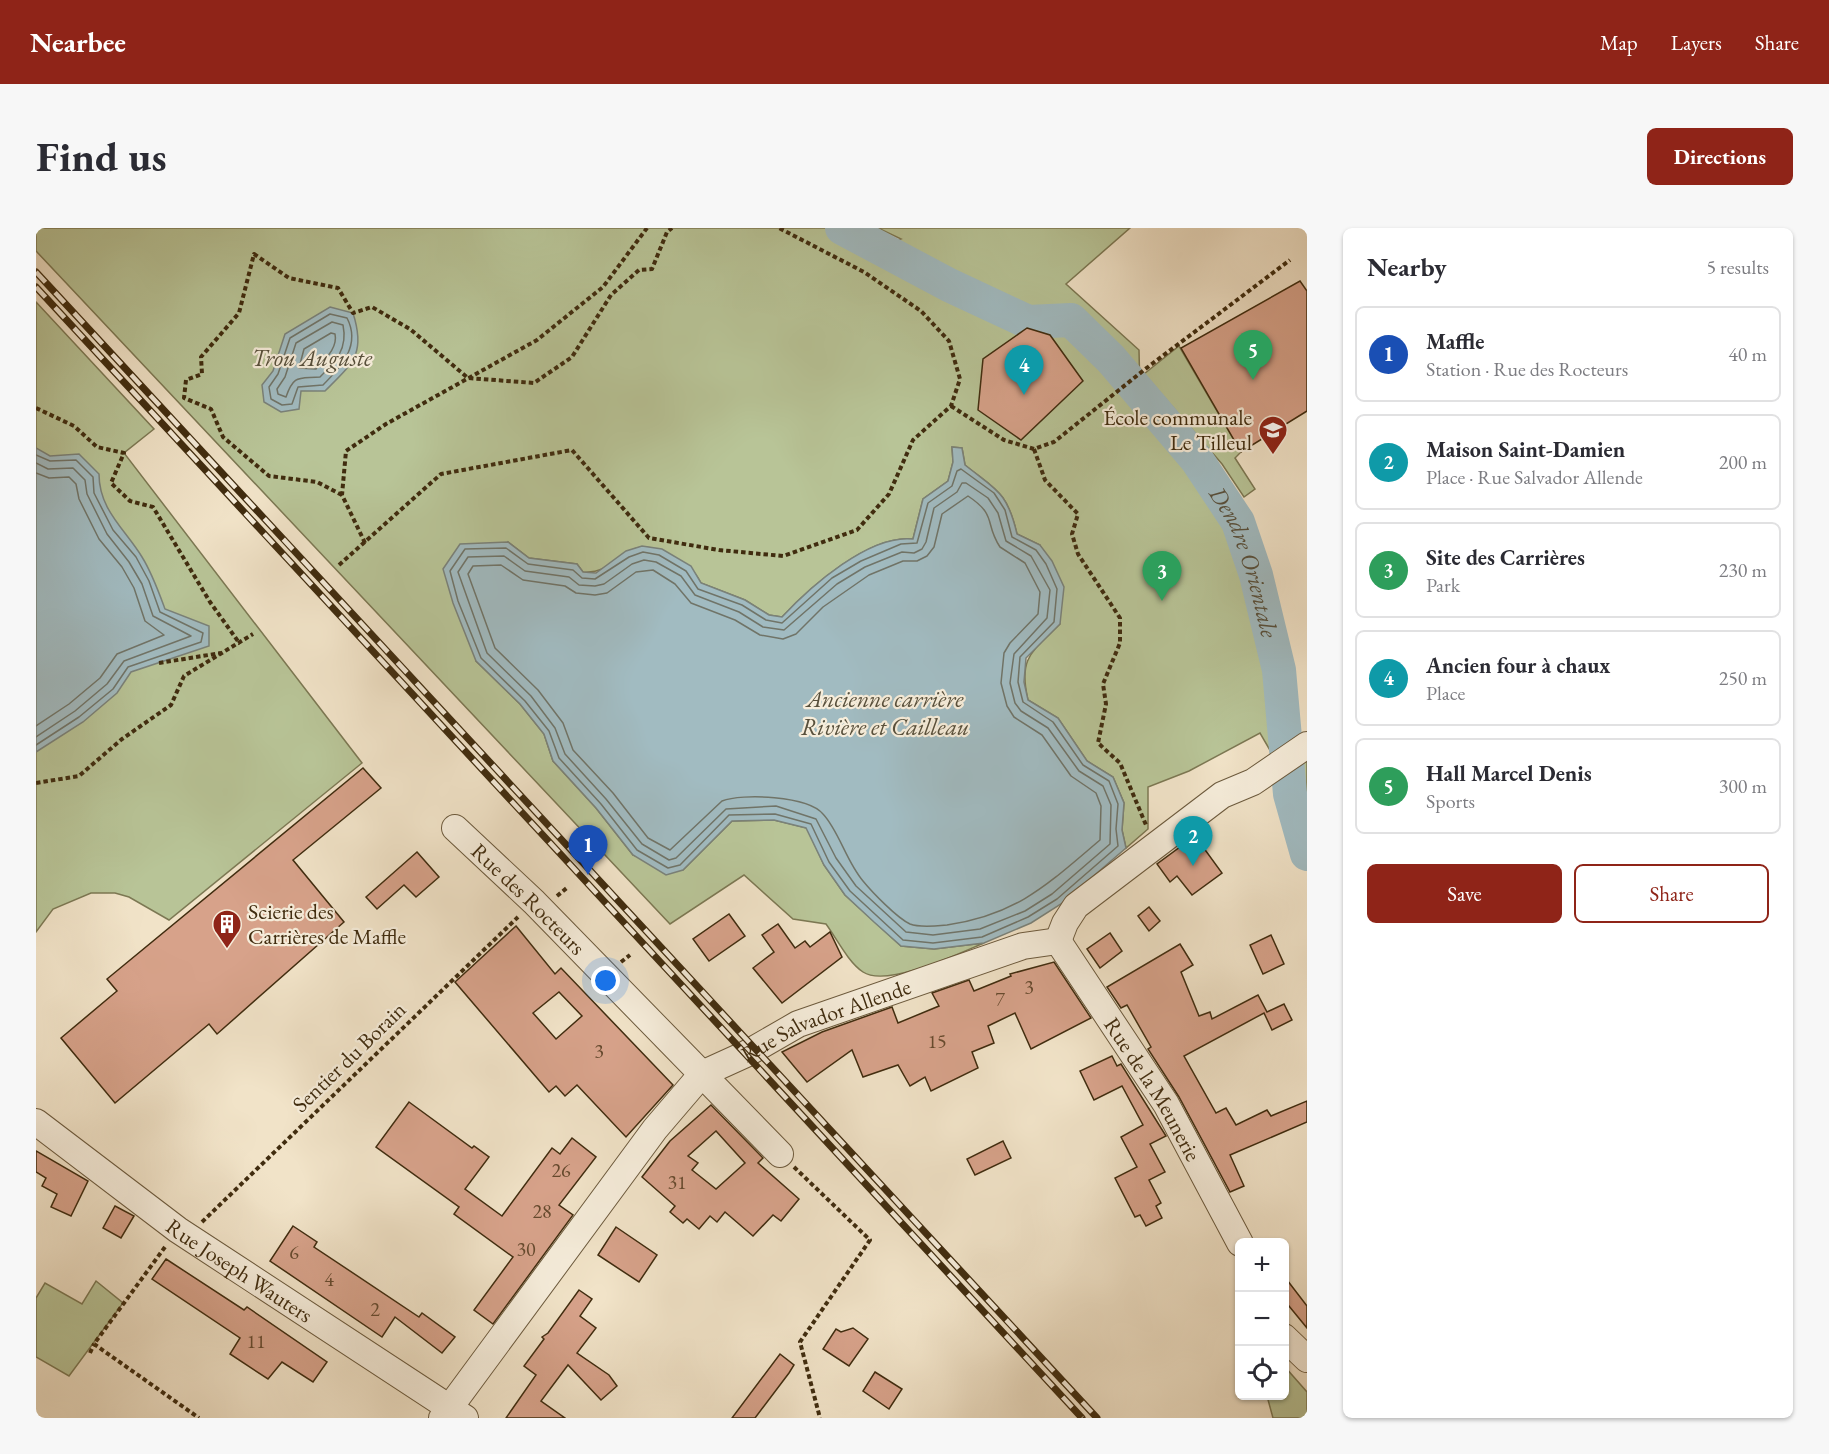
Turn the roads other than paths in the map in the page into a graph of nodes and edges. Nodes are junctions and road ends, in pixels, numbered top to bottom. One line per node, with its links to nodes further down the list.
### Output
1 (1307, 744): 3 (street)
2 (455, 828): 4 (street, Rue des Rocteurs)
3 (1058, 940): 4 (street, Rue Salvador Allende); 7 (street, Rue de la Meunerie)
4 (702, 1074): 6 (street, Rue des Rocteurs); 10 (street, Rue Salvador Allende)
5 (36, 1122): 10 (street, Rue Joseph Wauters)
6 (780, 1154)
7 (1236, 1238)
8 (1289, 1342): 9 (street)
9 (1307, 1359)
10 (452, 1414)

